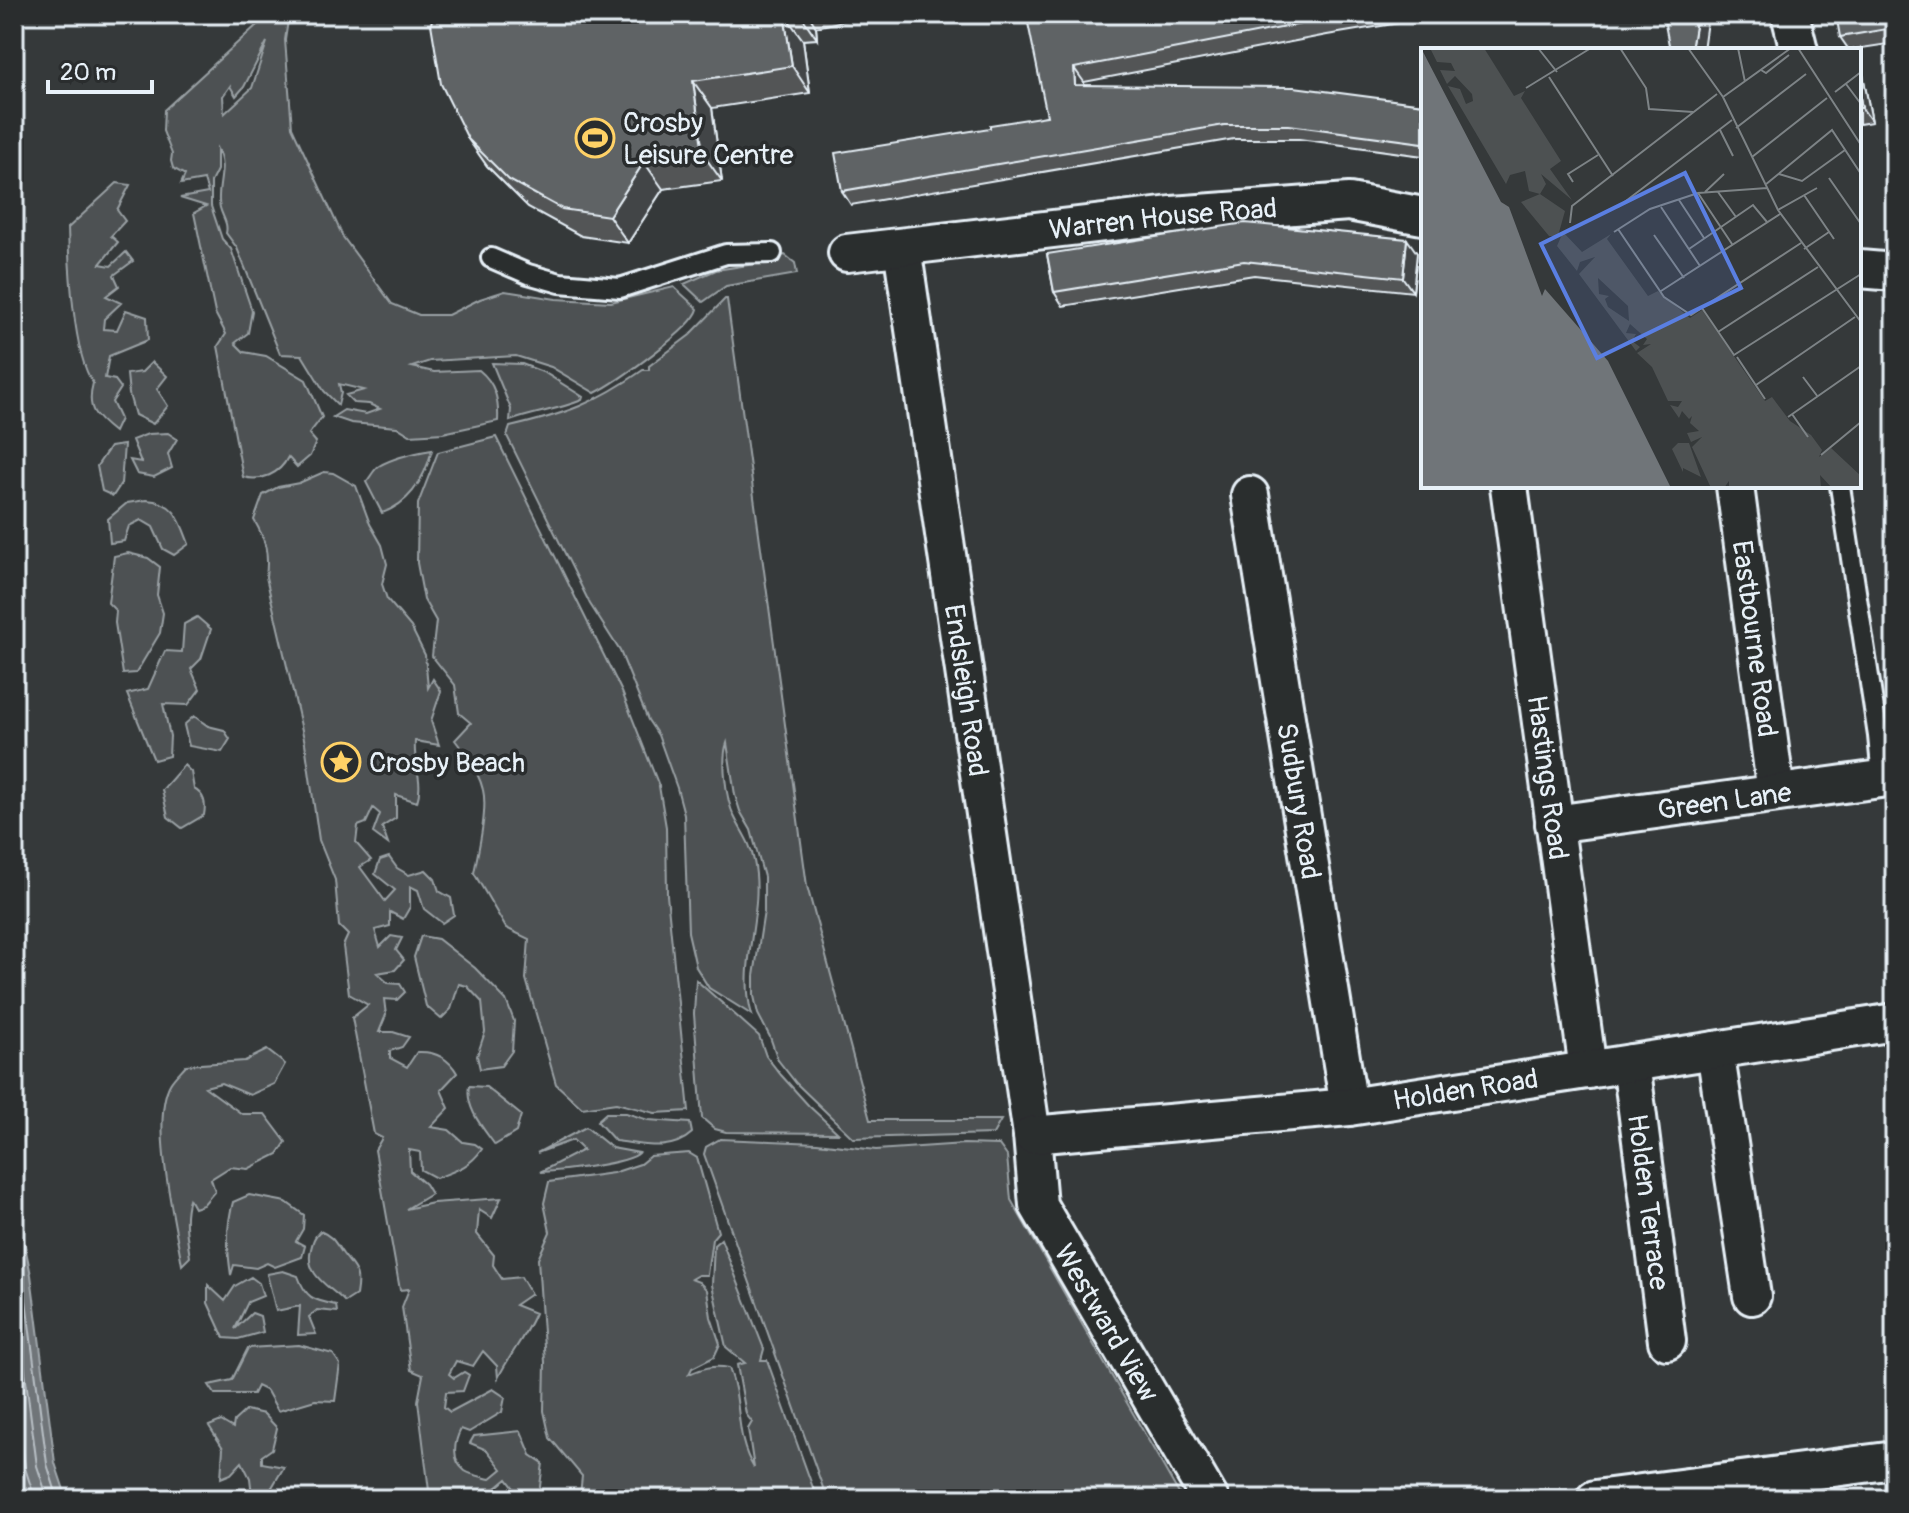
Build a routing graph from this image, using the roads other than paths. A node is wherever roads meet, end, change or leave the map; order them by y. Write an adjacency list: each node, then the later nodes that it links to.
1 (1790, 14): 2 (street)
2 (1798, 48)
3 (1421, 216): 4 (street, Warren House Road)
4 (902, 247): 6 (street, Warren House Road); 22 (street, Endsleigh Road)
5 (772, 253): 7 (lane)
6 (847, 253)
7 (491, 258)
8 (1861, 269): 9 (street)
9 (1895, 272)
10 (1509, 488): 16 (street, Hastings Road)
11 (1735, 488): 15 (street, Eastbourne Road)
12 (1840, 488): 14 (lane)
13 (1250, 495): 21 (street, Sudbury Road)
14 (1888, 778): 15 (street, Green Lane)
15 (1776, 793): 16 (street, Green Lane)
16 (1554, 824): 20 (street, Hastings Road)
17 (1895, 1022): 18 (street, Holden Road)
18 (1715, 1050): 19 (street, Holden Road); 23 (street)
19 (1631, 1063): 20 (street, Holden Road); 24 (street, Holden Terrace)
20 (1588, 1070): 21 (street, Holden Road)
21 (1349, 1107): 22 (street, Holden Road)
22 (1032, 1135): 26 (street, Westward View)
23 (1752, 1296)
24 (1667, 1341)
25 (1895, 1460): 27 (street)
26 (1210, 1499)
27 (1595, 1499)

